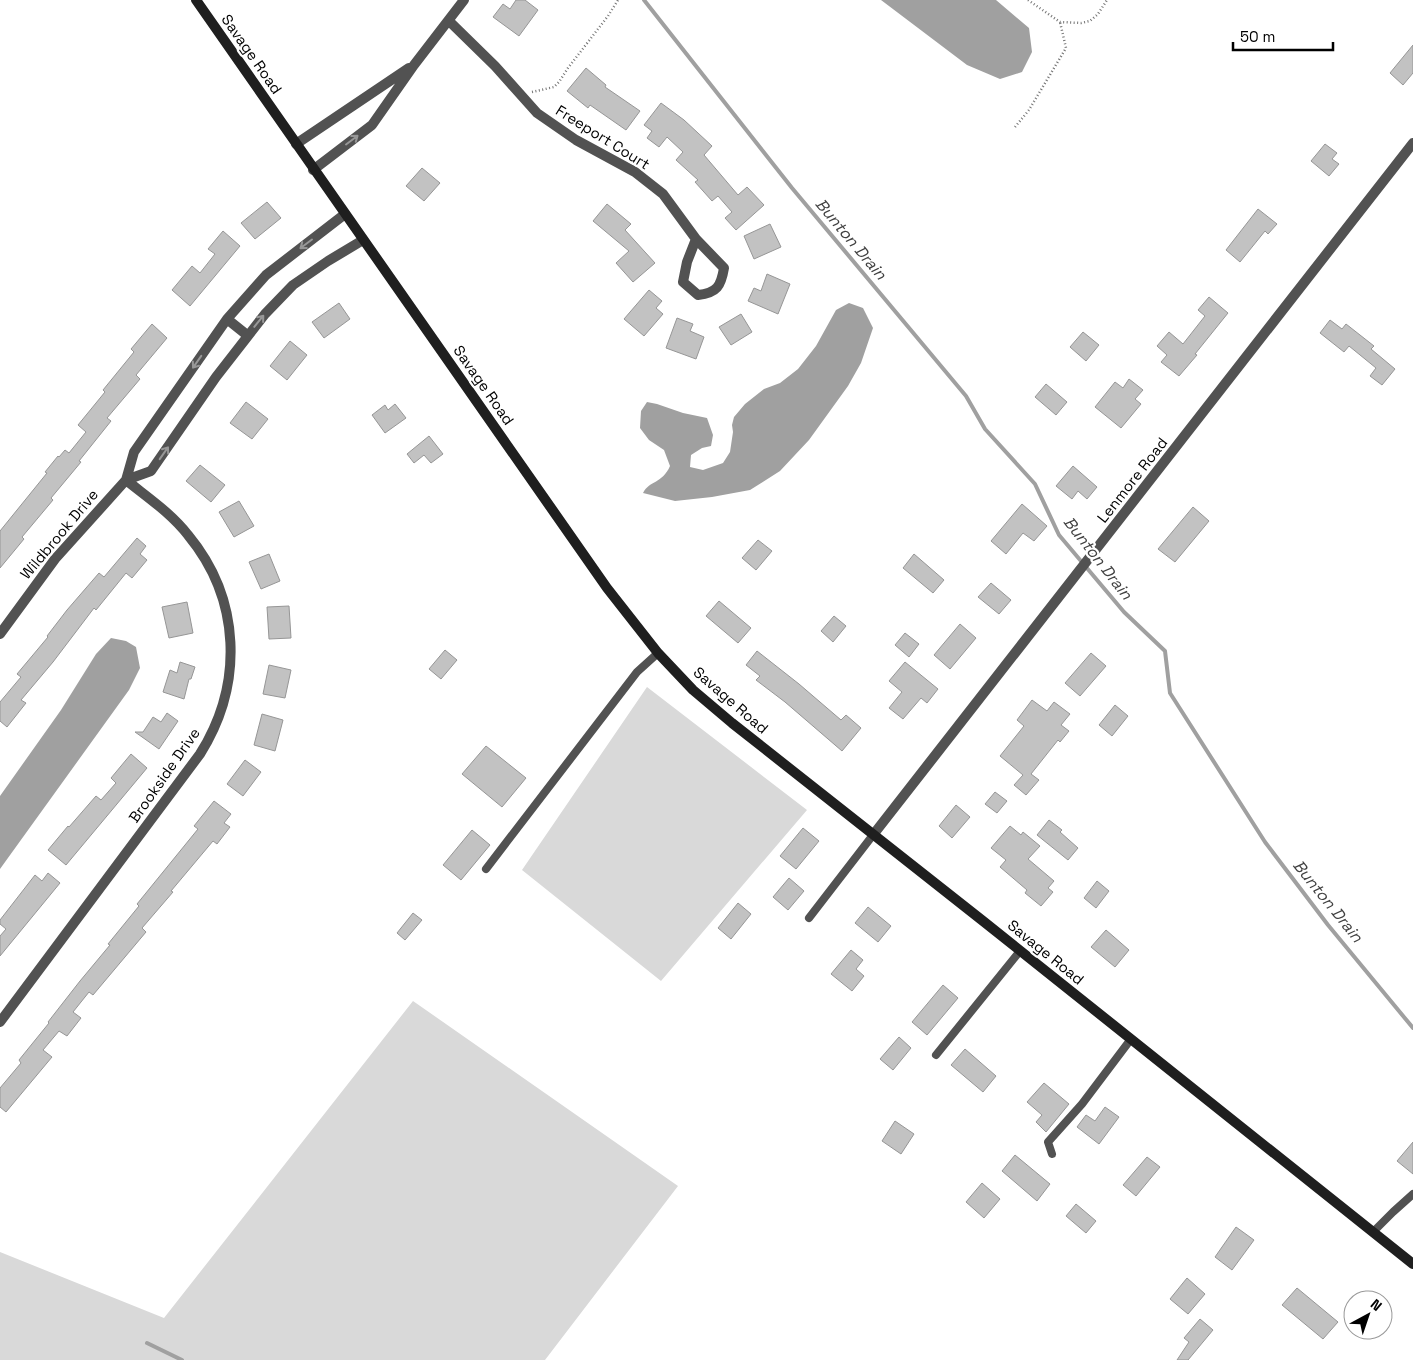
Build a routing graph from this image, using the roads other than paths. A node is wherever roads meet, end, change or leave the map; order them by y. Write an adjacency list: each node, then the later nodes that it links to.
1 (196, 0): 6 (street, Savage Road)
2 (464, 0): 3 (street)
3 (449, 21): 4 (street); 9 (street, Freeport Court)
4 (414, 65): 6 (street); 7 (street, one-way to 4)
5 (1413, 143): 16 (street, Lenmore Road)
6 (296, 144): 7 (street, Savage Road)
7 (313, 170): 8 (street, Savage Road)
8 (345, 214): 10 (street, Savage Road); 11 (street, Wildbrook Drive, one-way to 11)
9 (696, 239): 9 (street, Freeport Court)
10 (363, 240): 12 (street, Wildbrook Drive, one-way to 10); 15 (street, Savage Road)
11 (227, 319): 12 (street); 13 (street, Wildbrook Drive, one-way to 13)
12 (247, 335): 13 (street, Wildbrook Drive, one-way to 12)
13 (126, 480): 14 (street, Wildbrook Drive); 20 (street, Brookside Drive)
14 (0, 634)
15 (658, 653): 16 (street, Savage Road); 17 (lane)
16 (873, 835): 18 (lane); 19 (street, Savage Road)
17 (486, 868)
18 (809, 918)
19 (1020, 951): 21 (street, Savage Road); 22 (lane)
20 (0, 1022)
21 (1131, 1039): 23 (lane); 25 (street, Savage Road)
22 (936, 1055)
23 (1052, 1154)
24 (1413, 1194): 25 (lane)
25 (1373, 1232): 26 (street, Savage Road)
26 (1413, 1264)

